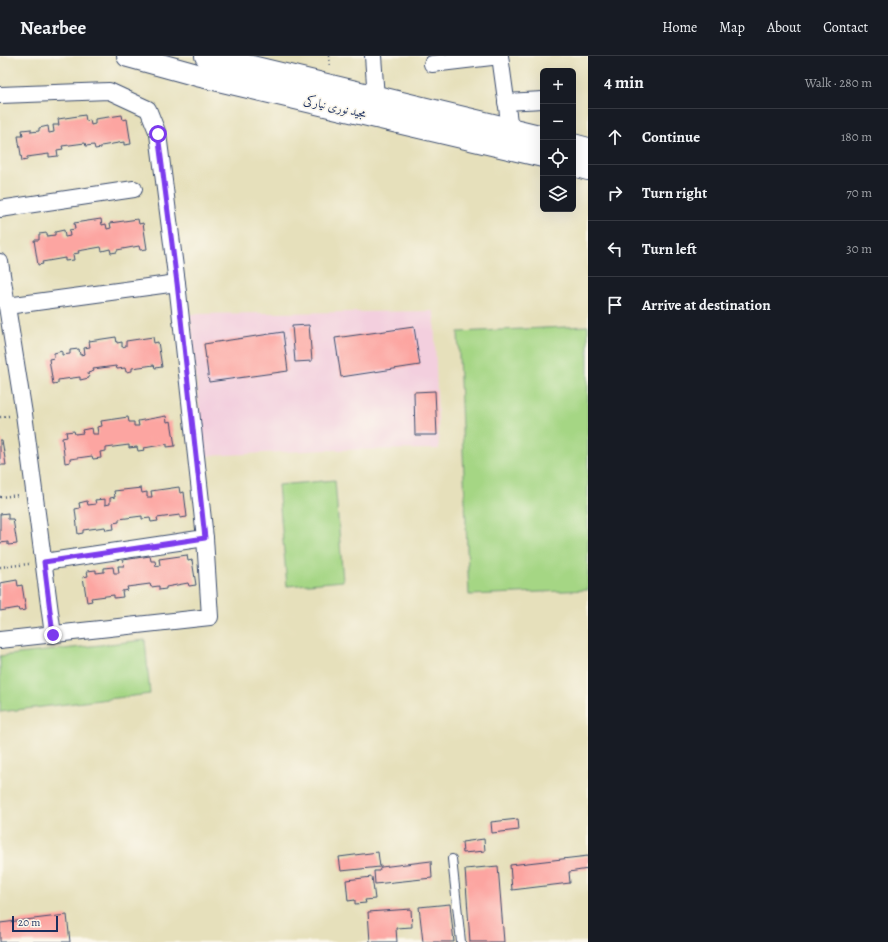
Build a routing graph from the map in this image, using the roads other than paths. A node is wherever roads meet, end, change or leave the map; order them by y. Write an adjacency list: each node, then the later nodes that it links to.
1 (128, 56): 9 (main road, مجید نوری نیارکی)
2 (206, 56): 9 (main road, مجید نوری نیارکی)
3 (372, 56): 9 (street)
4 (500, 56): 5 (street); 8 (street)
5 (432, 64)
6 (0, 95): 20 (street)
7 (540, 100): 8 (street)
8 (506, 102): 10 (street)
9 (374, 107): 10 (main road, مجید نوری نیارکی); 14 (main road, مجید نوری نیارکی)
10 (510, 129): 11 (main road, مجید نوری نیارکی)
11 (540, 136)
12 (576, 146): 13 (main road)
13 (588, 149)
14 (540, 155)
15 (576, 166): 16 (main road)
16 (588, 169)
17 (134, 189): 18 (street)
18 (0, 209)
19 (0, 262): 21 (street)
20 (177, 283): 21 (street); 22 (street)
21 (7, 306): 23 (street)
22 (205, 538): 23 (street); 24 (street)
23 (44, 562): 24 (street)
24 (53, 635): 25 (street)
25 (0, 640)
26 (452, 859): 27 (lane)
27 (461, 942)

